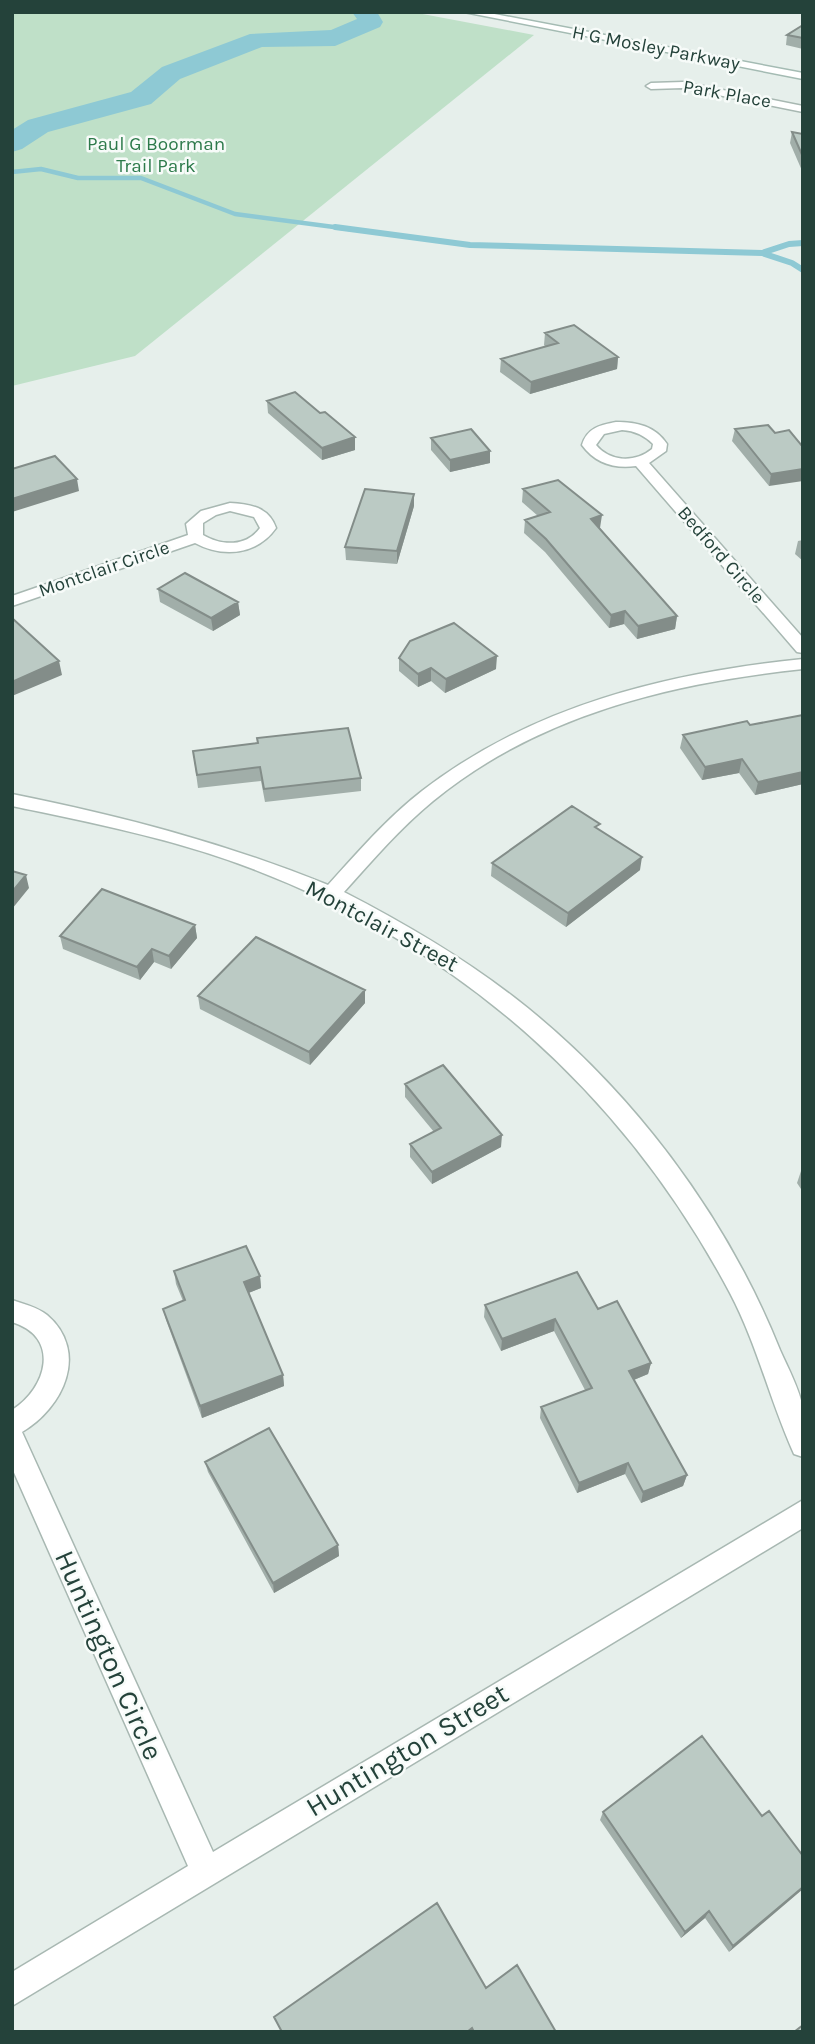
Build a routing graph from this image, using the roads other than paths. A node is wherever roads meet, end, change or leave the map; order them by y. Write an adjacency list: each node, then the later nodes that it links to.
1 (468, 12): 2 (street, H G Mosley Parkway)
2 (803, 76)
3 (651, 86): 4 (street, Park Place)
4 (803, 109)
5 (640, 462): 8 (street, Bedford Circle)
6 (196, 537): 7 (street, Montclair Circle)
7 (12, 601)
8 (803, 648)
9 (803, 664): 11 (street)
10 (12, 800): 11 (street, Montclair Street)
11 (330, 895): 15 (street, Montclair Street)
12 (12, 1311): 13 (street)
13 (12, 1424)
14 (12, 1438): 17 (street, Huntington Circle)
15 (803, 1446)
16 (803, 1513): 17 (street, Huntington Street)
17 (206, 1872): 18 (street, Huntington Street)
18 (12, 1990)

